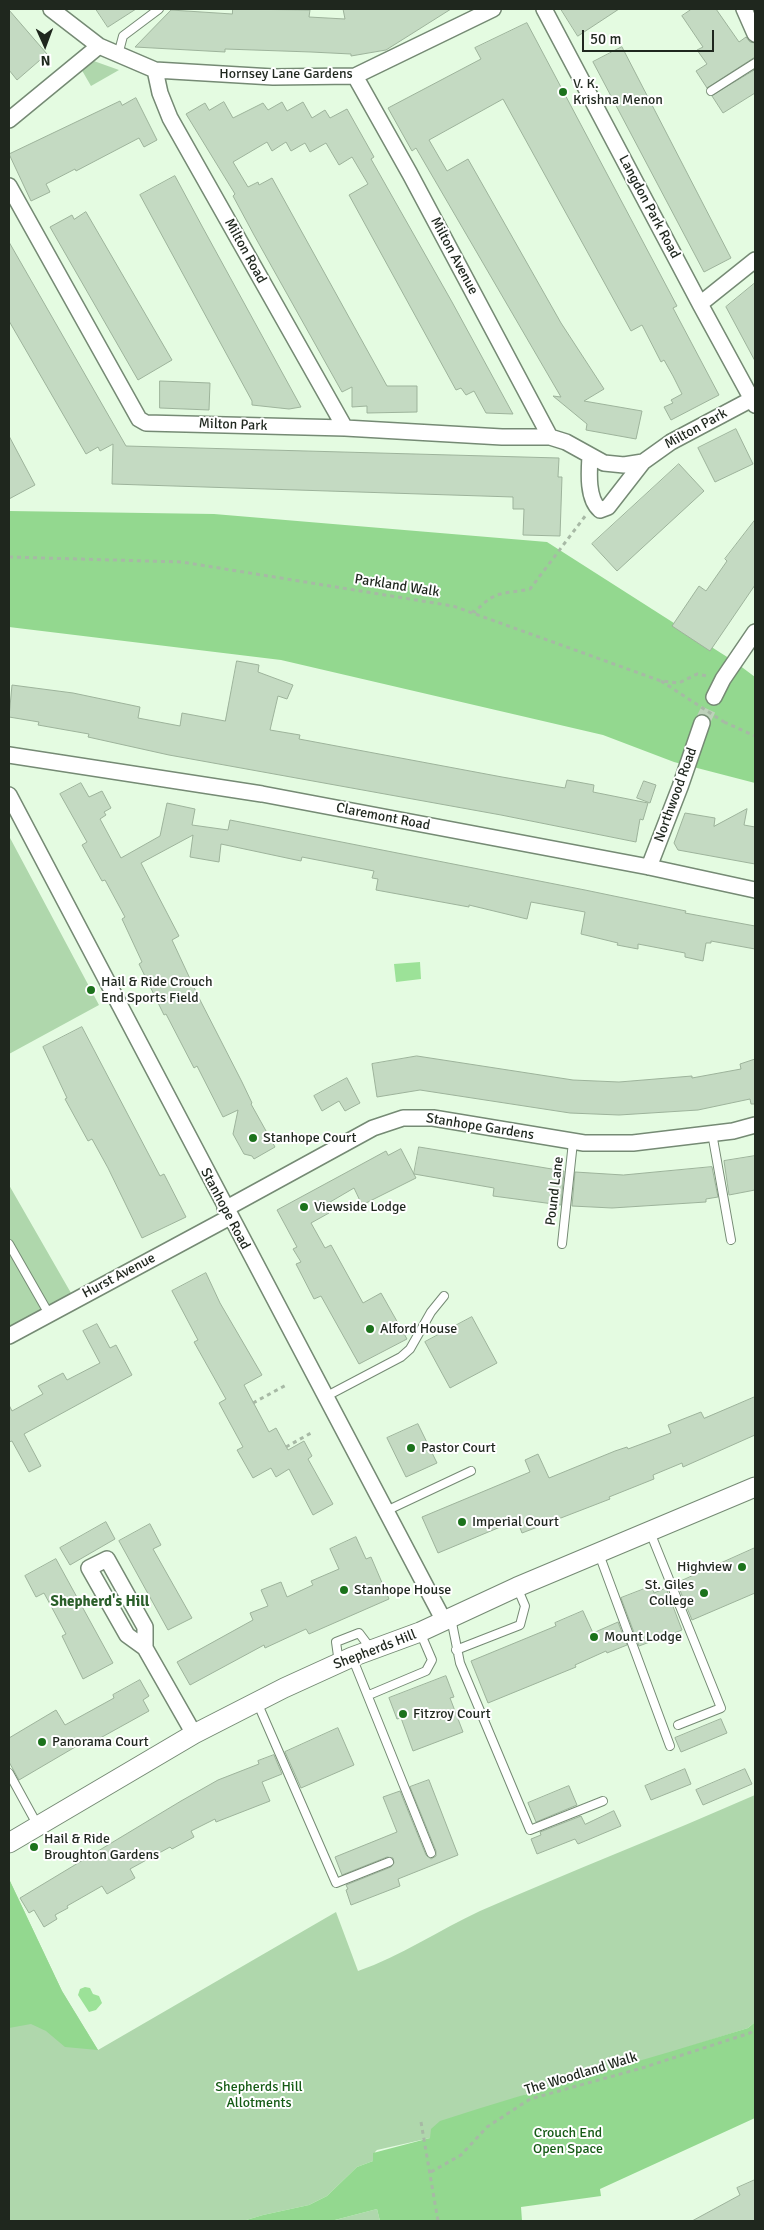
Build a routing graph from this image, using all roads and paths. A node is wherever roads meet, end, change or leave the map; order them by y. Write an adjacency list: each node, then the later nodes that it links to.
1 (51, 9): 7 (street, Hornsey Lane Gardens)
2 (159, 9): 8 (lane)
3 (493, 9): 11 (street, Hornsey Lane Gardens)
4 (544, 9): 16 (street, Langdon Park Road)
5 (744, 9): 6 (street)
6 (755, 34)
7 (99, 46): 8 (street, Hornsey Lane Gardens); 13 (street)
8 (118, 55): 10 (street, Hornsey Lane Gardens)
9 (755, 63): 12 (lane)
10 (155, 70): 11 (street, Hornsey Lane Gardens); 18 (street, Milton Road)
11 (355, 76): 19 (street, Milton Avenue)
12 (711, 91)
13 (9, 120)
14 (9, 186): 18 (street, Milton Park)
15 (755, 260): 16 (street)
16 (700, 304): 17 (street, Langdon Park Road)
17 (753, 402): 21 (street, Milton Park)
18 (345, 428): 19 (street, Milton Park)
19 (550, 437): 20 (street, Milton Park)
20 (590, 456): 21 (street, Milton Park); 22 (street)
21 (642, 462): 22 (street, Milton Park)
22 (594, 504): 24 (path)
23 (9, 557): 24 (path, Parkland Walk)
24 (453, 606): 27 (path, Parkland Walk)
25 (755, 632): 26 (street)
26 (723, 679): 27 (path); 28 (street)
27 (661, 680): 30 (path, Parkland Walk, bridge)
28 (714, 697)
29 (702, 723): 33 (street, Northwood Road)
30 (755, 736)
31 (9, 755): 33 (street, Claremont Road)
32 (9, 795): 38 (street, Stanhope Road)
33 (649, 867): 34 (street, Claremont Road)
34 (755, 890)
35 (755, 1125): 36 (street, Stanhope Gardens)
36 (712, 1133): 37 (street, Stanhope Gardens); 39 (lane)
37 (573, 1142): 38 (street, Stanhope Gardens); 41 (lane, Pound Lane)
38 (227, 1213): 43 (street, Hurst Avenue); 46 (street, Stanhope Road)
39 (732, 1240)
40 (9, 1244): 43 (lane)
41 (562, 1244)
42 (444, 1296): 46 (lane)
43 (49, 1314): 44 (street, Hurst Avenue)
44 (9, 1336)
45 (288, 1384): 47 (path)
46 (325, 1397): 52 (street, Stanhope Road)
47 (254, 1404)
48 (311, 1433): 49 (path)
49 (286, 1447)
50 (471, 1471): 52 (lane)
51 (755, 1486): 53 (street, Shepherds Hill)
52 (386, 1512): 56 (street, Stanhope Road)
53 (649, 1531): 54 (street, Shepherds Hill); 63 (lane)
54 (598, 1552): 55 (street, Shepherds Hill); 65 (lane)
55 (516, 1587): 56 (street, Shepherds Hill); 59 (lane)
56 (448, 1620): 57 (street, Shepherds Hill); 59 (lane)
57 (420, 1632): 60 (street, Shepherds Hill); 61 (lane)
58 (145, 1648): 58 (street); 64 (street)
59 (456, 1650): 67 (lane)
60 (346, 1660): 61 (lane); 62 (street, Shepherds Hill)
61 (369, 1695): 70 (lane)
62 (257, 1702): 64 (street, Shepherds Hill); 71 (lane)
63 (678, 1725)
64 (194, 1734): 68 (street, Shepherds Hill)
65 (670, 1746)
66 (9, 1773): 68 (lane)
67 (603, 1801)
68 (38, 1826): 69 (street, Shepherds Hill)
69 (9, 1843)
70 (431, 1853)
71 (389, 1862)
72 (755, 2029): 74 (path, The Woodland Walk)
73 (421, 2122): 74 (path)
74 (431, 2172): 75 (path)
75 (438, 2221)

